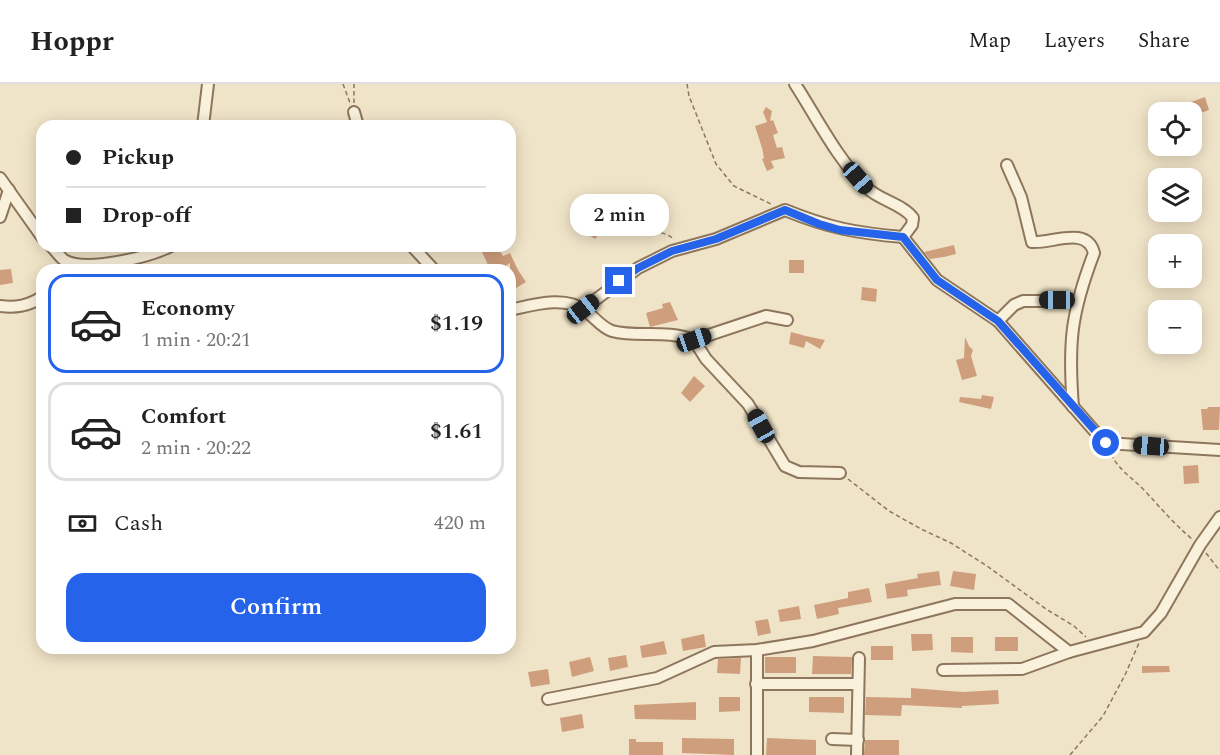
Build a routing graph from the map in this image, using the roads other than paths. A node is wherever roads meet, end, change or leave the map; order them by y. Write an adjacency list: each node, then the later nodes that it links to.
1 (208, 84): 4 (street)
2 (795, 84): 11 (street)
3 (354, 112): 5 (street)
4 (204, 120)
5 (356, 120)
6 (1007, 165): 17 (street)
7 (0, 178): 8 (street)
8 (9, 190): 9 (street); 10 (street)
9 (0, 217)
10 (36, 228)
11 (903, 237): 20 (street); 22 (street)
12 (154, 252): 14 (street)
13 (418, 252): 15 (street)
14 (103, 264)
15 (428, 264)
16 (36, 301): 18 (street)
17 (1077, 301): 22 (street); 24 (street)
18 (0, 306)
19 (516, 309): 20 (street)
20 (583, 309): 23 (street)
21 (787, 320): 23 (street)
22 (998, 321): 24 (street)
23 (694, 340): 26 (street)
24 (1073, 407): 25 (street)
25 (1220, 450)
26 (840, 473)
27 (1220, 517): 29 (street)
28 (757, 650): 29 (street); 32 (street); 34 (street)
29 (1069, 652): 31 (street)
30 (859, 658): 33 (street)
31 (943, 670)
32 (756, 684): 33 (street); 37 (street)
33 (858, 684): 36 (street)
34 (548, 699)
35 (832, 739): 36 (street)
36 (858, 740): 38 (street)
37 (757, 755)
38 (857, 755)

